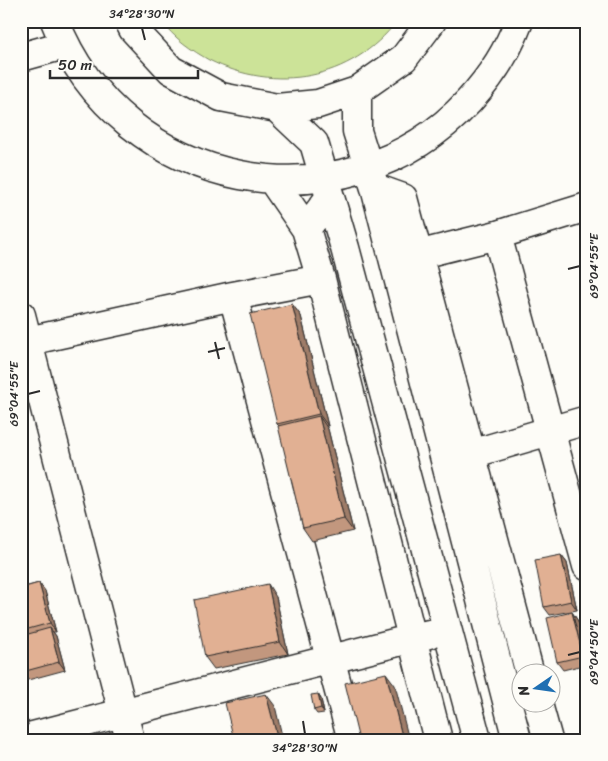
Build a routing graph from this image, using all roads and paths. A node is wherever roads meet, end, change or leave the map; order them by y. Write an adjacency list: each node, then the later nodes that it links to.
1 (129, 21): 7 (street)
2 (432, 21): 6 (street)
3 (519, 21): 8 (street)
4 (59, 33): 5 (street); 9 (street)
5 (21, 56)
6 (357, 91): 7 (street); 8 (street)
7 (277, 108): 10 (street)
8 (372, 178): 10 (street); 14 (street); 23 (street)
9 (273, 181): 10 (street); 12 (street)
10 (327, 187): 12 (street); 24 (street)
11 (587, 207): 13 (street)
12 (306, 228): 15 (street)
13 (497, 235): 14 (street); 20 (street)
14 (417, 255): 21 (street)
15 (321, 279): 16 (street); 25 (street)
16 (233, 296): 18 (street); 26 (street)
17 (21, 315): 18 (street)
18 (28, 341): 28 (street)
19 (587, 420): 20 (street)
20 (550, 430): 21 (street); 22 (street)
21 (471, 454): 27 (street)
22 (587, 566)
23 (485, 619): 24 (street); 35 (street)
24 (449, 629): 25 (street); 34 (street)
25 (411, 638): 26 (street); 33 (street)
26 (330, 659): 28 (street); 32 (street)
27 (527, 664)
28 (123, 712): 30 (street); 31 (street)
29 (541, 714): 36 (street)
30 (21, 739)
31 (130, 740)
32 (352, 740)
33 (438, 740)
34 (477, 740)
35 (517, 740)
36 (548, 740)

